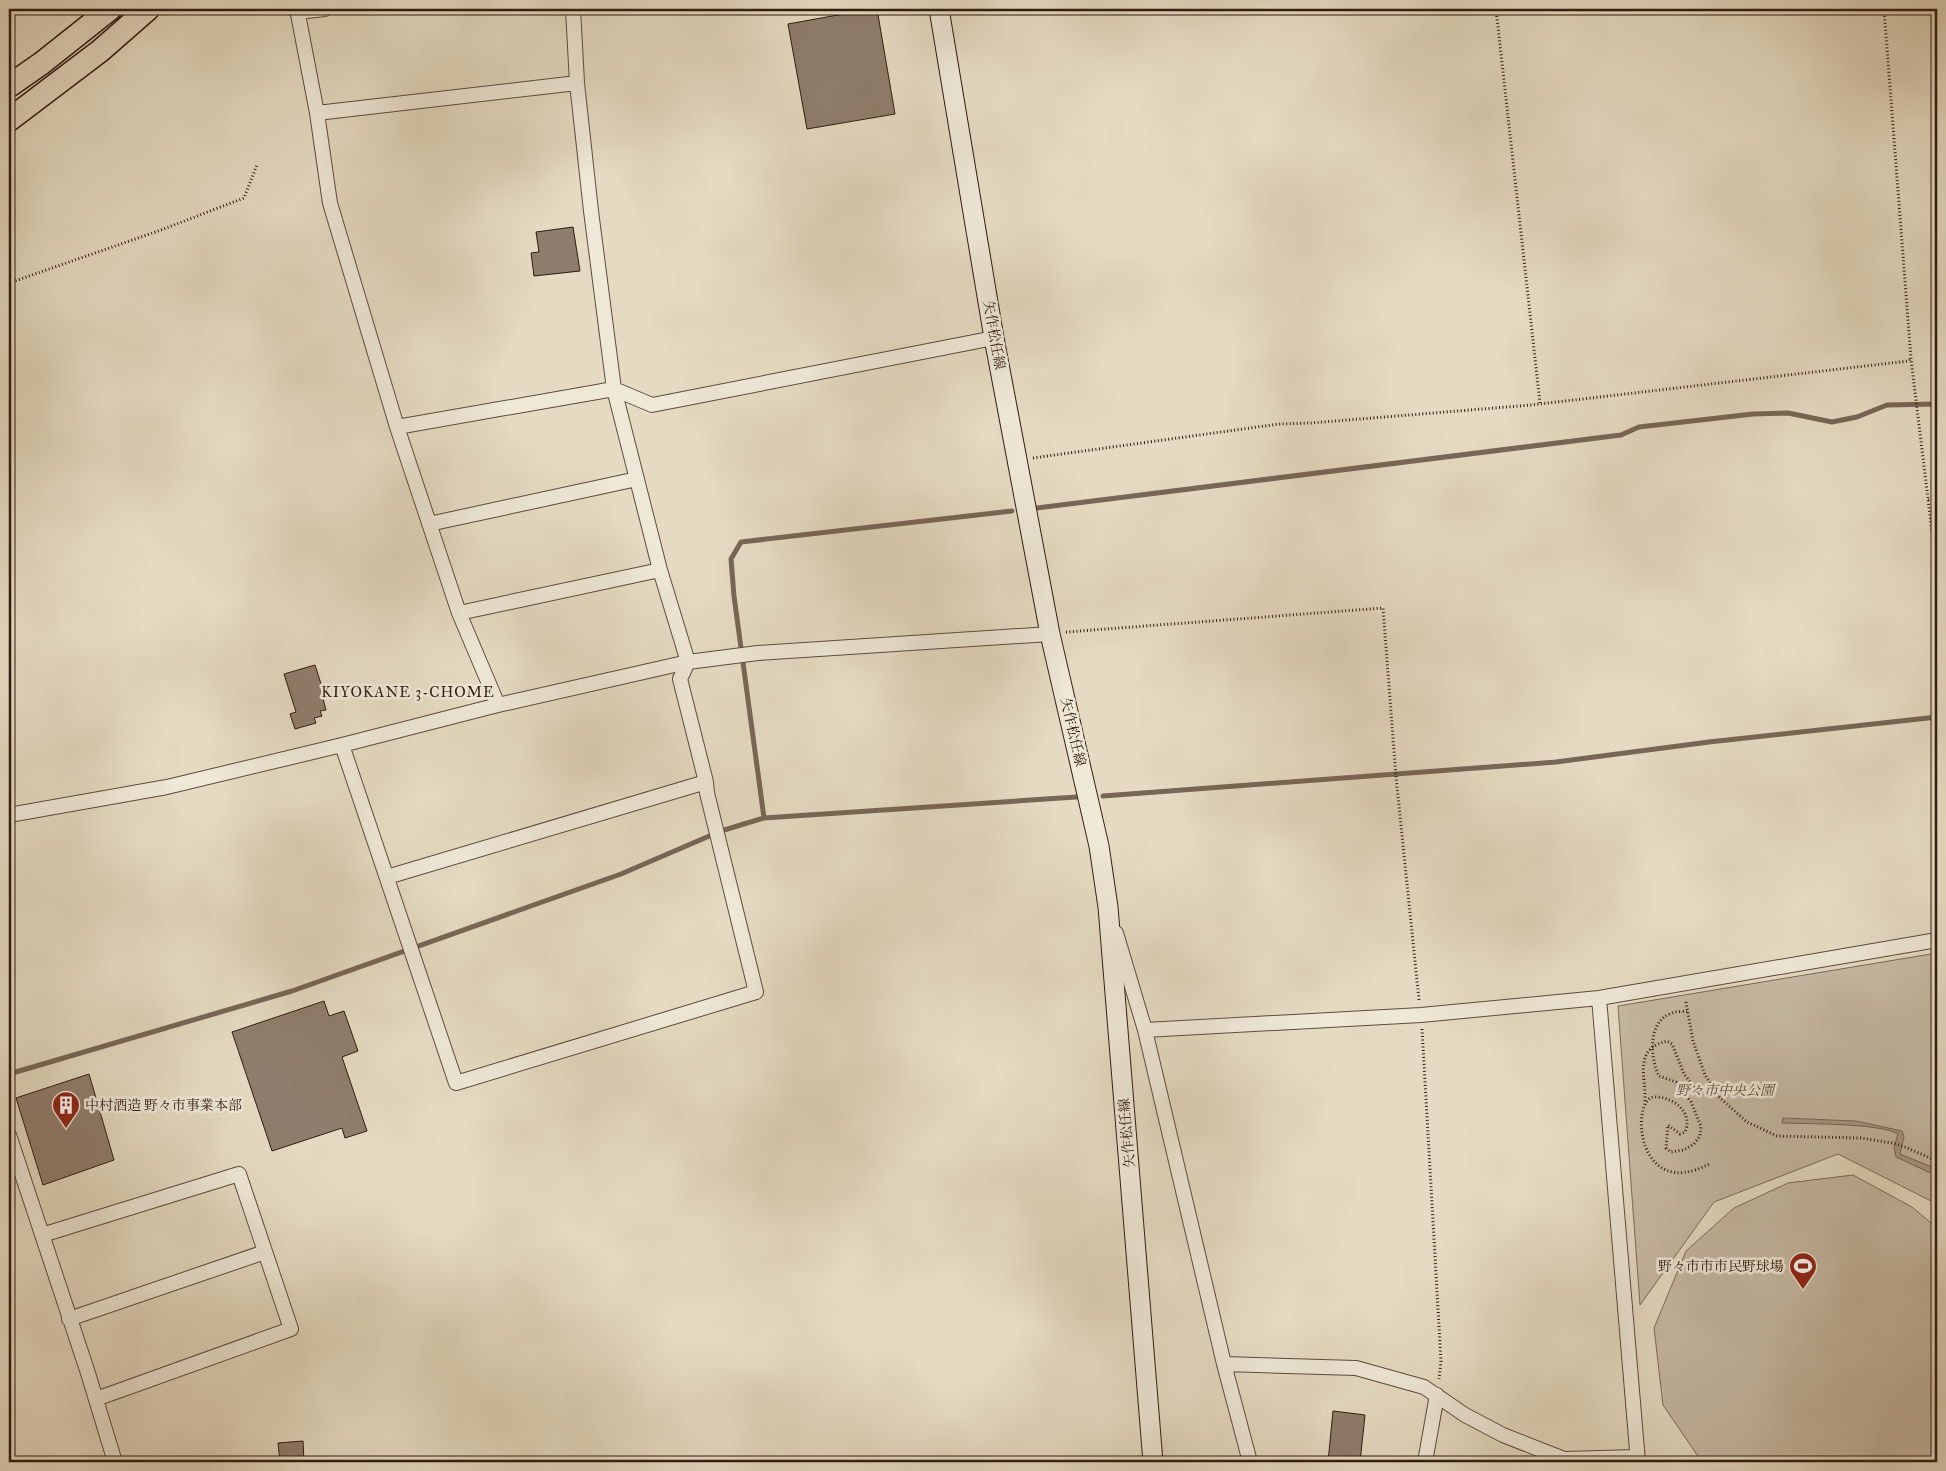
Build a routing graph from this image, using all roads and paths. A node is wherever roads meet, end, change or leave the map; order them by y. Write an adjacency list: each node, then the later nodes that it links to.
1 (110, 9): 10 (highway)
2 (148, 9): 12 (highway)
3 (326, 9): 8 (street)
4 (573, 9): 9 (street)
5 (939, 9): 15 (main road, 矢作松任線)
6 (1496, 9): 18 (path)
7 (1884, 9): 16 (path)
8 (297, 11): 11 (street)
9 (577, 83): 11 (street); 17 (street)
10 (9, 86)
11 (317, 113): 19 (street)
12 (9, 120)
13 (257, 166): 14 (path)
14 (9, 283)
15 (994, 338): 17 (street); 20 (main road, 矢作松任線)
16 (1911, 359): 18 (path); 23 (path)
17 (614, 389): 19 (street); 21 (street)
18 (1540, 404): 20 (path)
19 (396, 427): 24 (street)
20 (1017, 460): 28 (main road, 矢作松任線)
21 (637, 479): 24 (street); 25 (street)
22 (1937, 499): 23 (path)
23 (1928, 500): 26 (path)
24 (429, 524): 27 (street)
25 (660, 570): 27 (street); 29 (street)
26 (1937, 573)
27 (459, 613): 30 (street)
28 (1050, 634): 29 (street); 35 (main road, 矢作松任線); 40 (path)
29 (688, 662): 30 (street); 32 (street)
30 (498, 705): 31 (street)
31 (342, 745): 33 (street); 34 (street)
32 (706, 782): 34 (street); 34 (street)
33 (9, 815)
34 (387, 877)
35 (1108, 907): 41 (street); 56 (main road, 矢作松任線)
36 (1937, 940): 37 (street)
37 (1599, 998): 40 (street); 54 (street)
38 (1686, 1002): 39 (path)
39 (1688, 1011): 42 (path); 46 (path)
40 (1421, 1015): 41 (street); 52 (path)
41 (1145, 1030): 51 (street)
42 (1653, 1047): 43 (path); 44 (path); 44 (path)
43 (1700, 1095)
44 (1645, 1104): 47 (path)
45 (9, 1135): 48 (street)
46 (1937, 1161)
47 (1709, 1164)
48 (42, 1235): 49 (street); 50 (street)
49 (265, 1252): 50 (street); 53 (street)
50 (70, 1318): 53 (street)
51 (1224, 1364): 52 (street); 57 (street)
52 (1437, 1395): 54 (street); 58 (street)
53 (96, 1399): 55 (street)
54 (1638, 1459)
55 (115, 1462)
56 (1153, 1462)
57 (1250, 1462)
58 (1425, 1462)

